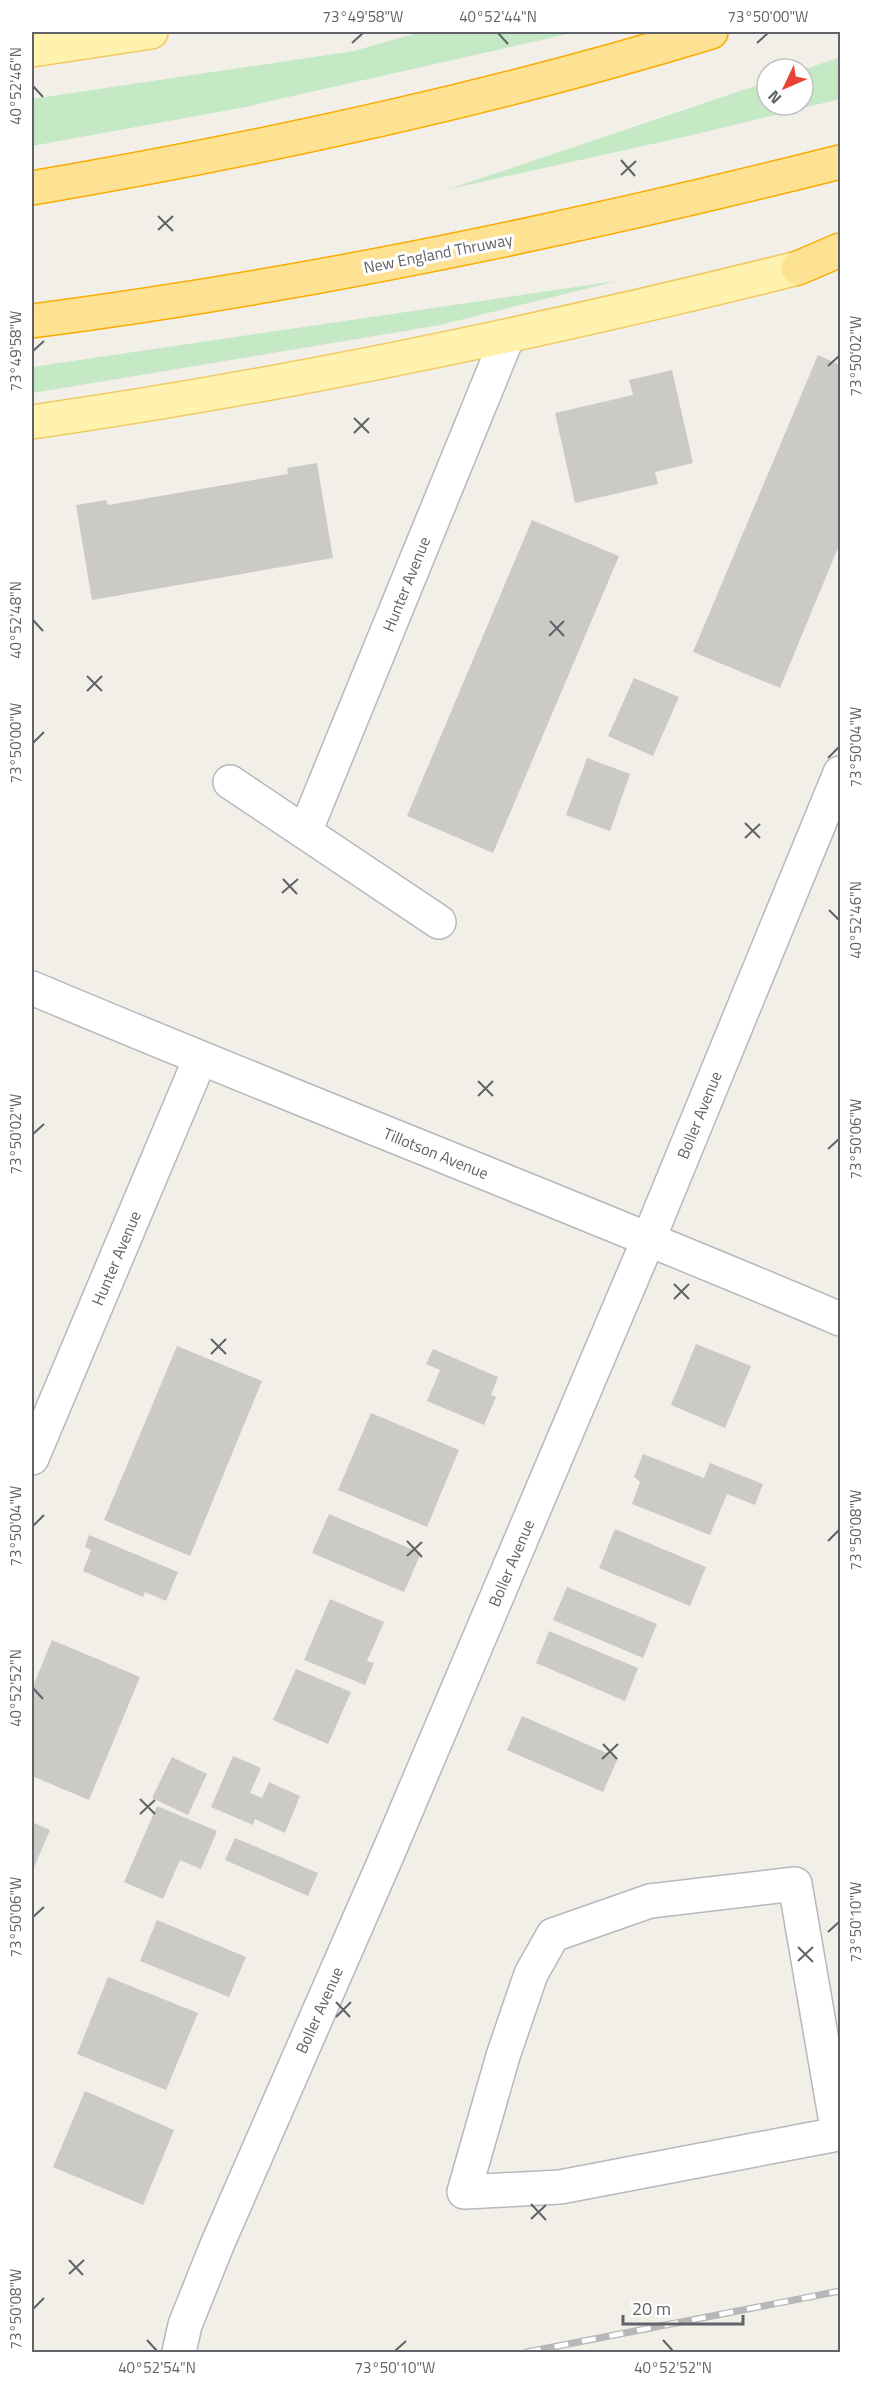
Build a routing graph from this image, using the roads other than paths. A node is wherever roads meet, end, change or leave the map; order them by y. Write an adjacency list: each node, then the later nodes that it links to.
1 (152, 32): 3 (main road)
2 (711, 32): 5 (highway)
3 (32, 50)
4 (840, 162): 9 (highway, New England Thruway)
5 (32, 188)
6 (840, 250): 8 (highway)
7 (840, 259): 8 (street)
8 (798, 268): 10 (main road)
9 (32, 321)
10 (508, 336): 11 (main road); 15 (street, Hunter Avenue)
11 (32, 422)
12 (840, 772): 14 (street, Boller Avenue)
13 (230, 782): 15 (street)
14 (829, 830): 19 (street, Boller Avenue)
15 (304, 832): 16 (street)
16 (439, 922)
17 (32, 988): 18 (street, Tillotson Avenue)
18 (200, 1059): 19 (street, Tillotson Avenue); 21 (street, Hunter Avenue)
19 (650, 1238): 20 (street, Tillotson Avenue); 23 (street, Boller Avenue)
20 (840, 1319)
21 (32, 1458)
22 (839, 2134): 22 (street)
23 (179, 2352)

